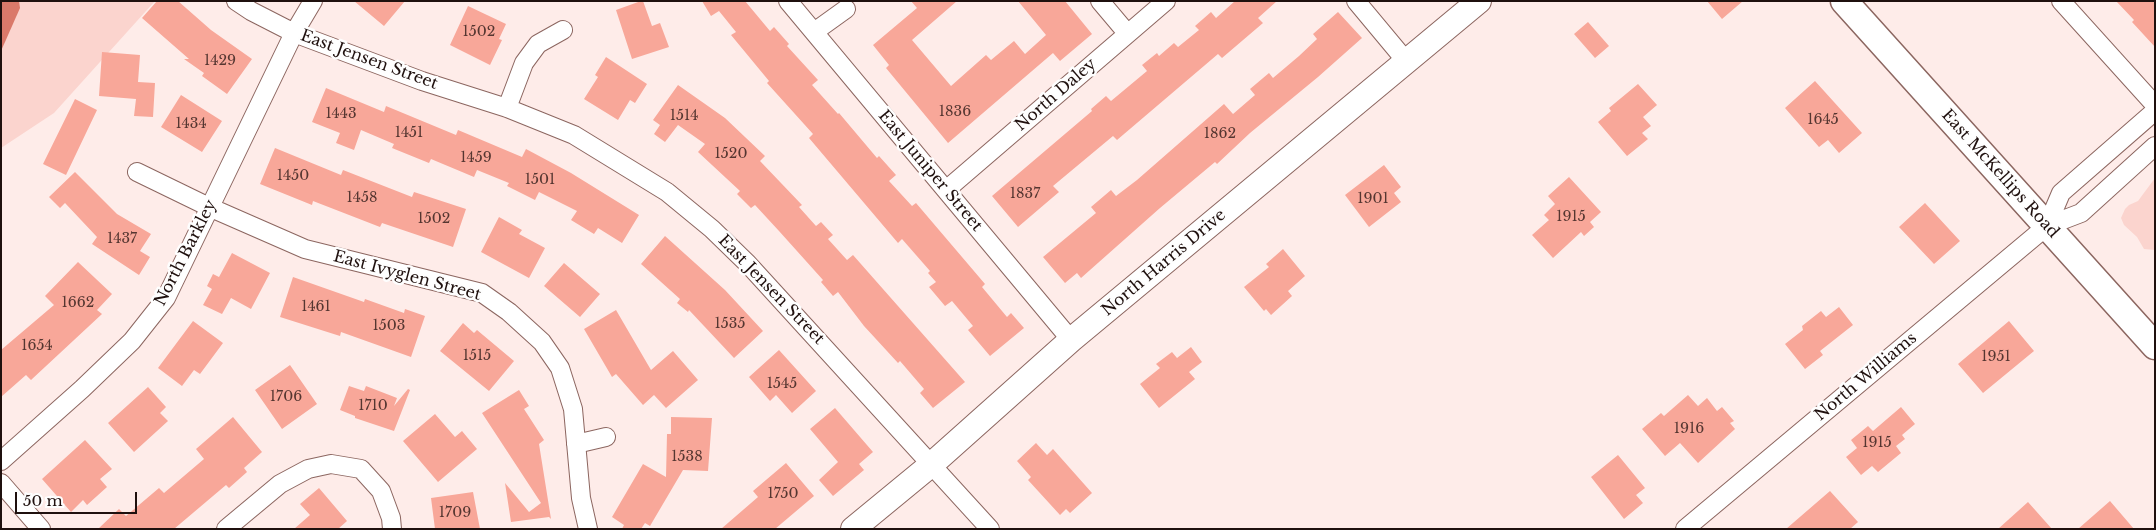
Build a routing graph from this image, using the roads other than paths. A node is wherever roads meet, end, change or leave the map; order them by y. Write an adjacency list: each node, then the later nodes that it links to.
1 (236, 1): 13 (street, East Jensen Street)
2 (313, 1): 13 (street, North Barkley)
3 (788, 1): 12 (street, East Juniper Street)
4 (1100, 1): 14 (street)
5 (1166, 1): 14 (street, North Daley)
6 (1356, 1): 15 (street)
7 (1479, 1): 15 (street, North Harris Drive)
8 (1844, 1): 25 (main road, East McKellips Road)
9 (2061, 1): 16 (street)
10 (846, 9): 12 (street)
11 (563, 30): 17 (street)
12 (814, 32): 23 (street, East Juniper Street)
13 (294, 33): 17 (street, East Jensen Street); 24 (street, North Barkley)
14 (1127, 33): 23 (street, North Daley)
15 (1406, 61): 26 (street, North Harris Drive)
16 (2155, 105)
17 (507, 108): 31 (street, East Jensen Street)
18 (2155, 110): 20 (street, North Williams)
19 (2155, 146): 22 (street, North Williams)
20 (2105, 154): 22 (street); 25 (street, North Williams)
21 (137, 172): 24 (street, East Ivyglen Street)
22 (2124, 174): 25 (street, North Williams)
23 (946, 190): 26 (street, East Juniper Street)
24 (209, 208): 29 (street, East Ivyglen Street); 30 (street, North Barkley)
25 (2047, 226): 27 (main road, East McKellips Road); 39 (street, North Williams)
26 (1070, 340): 31 (street, North Harris Drive)
27 (2155, 346)
28 (606, 437): 29 (street)
29 (576, 444): 36 (street, East Ivyglen Street)
30 (1, 461)
31 (932, 464): 37 (street, North Harris Drive); 38 (street, East Jensen Street)
32 (1, 483): 33 (street)
33 (41, 529)
34 (226, 529): 35 (street)
35 (392, 529)
36 (588, 529)
37 (853, 529)
38 (990, 529)
39 (1685, 529)

